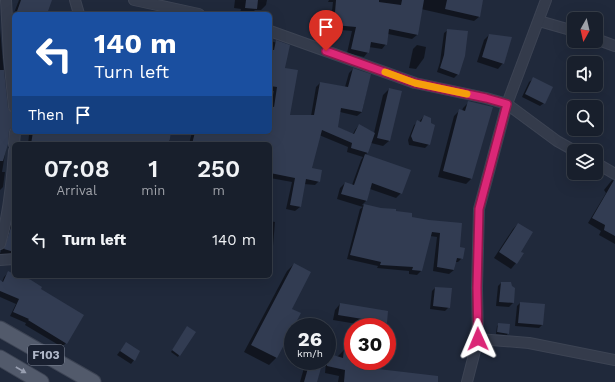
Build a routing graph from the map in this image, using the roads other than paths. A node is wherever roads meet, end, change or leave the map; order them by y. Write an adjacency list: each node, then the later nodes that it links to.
1 (6, 0): 12 (street)
2 (75, 0): 5 (street)
3 (134, 0): 6 (street)
4 (546, 0): 7 (street)
5 (78, 12)
6 (189, 12)
7 (539, 21): 8 (street); 13 (street)
8 (567, 29)
9 (272, 32): 13 (street)
10 (603, 42): 11 (street)
11 (615, 46)
12 (12, 87)
13 (507, 104): 14 (street); 22 (street)
14 (567, 147)
15 (603, 167): 16 (street)
16 (615, 174)
17 (12, 181): 18 (street)
18 (0, 244)
19 (12, 259): 20 (street)
20 (0, 260)
21 (0, 329): 26 (main road, F103)
22 (478, 339): 24 (street); 27 (street)
23 (0, 358): 25 (main road, F103, one-way to 25)
24 (615, 360)
25 (41, 382)
26 (92, 382)
27 (467, 382)

